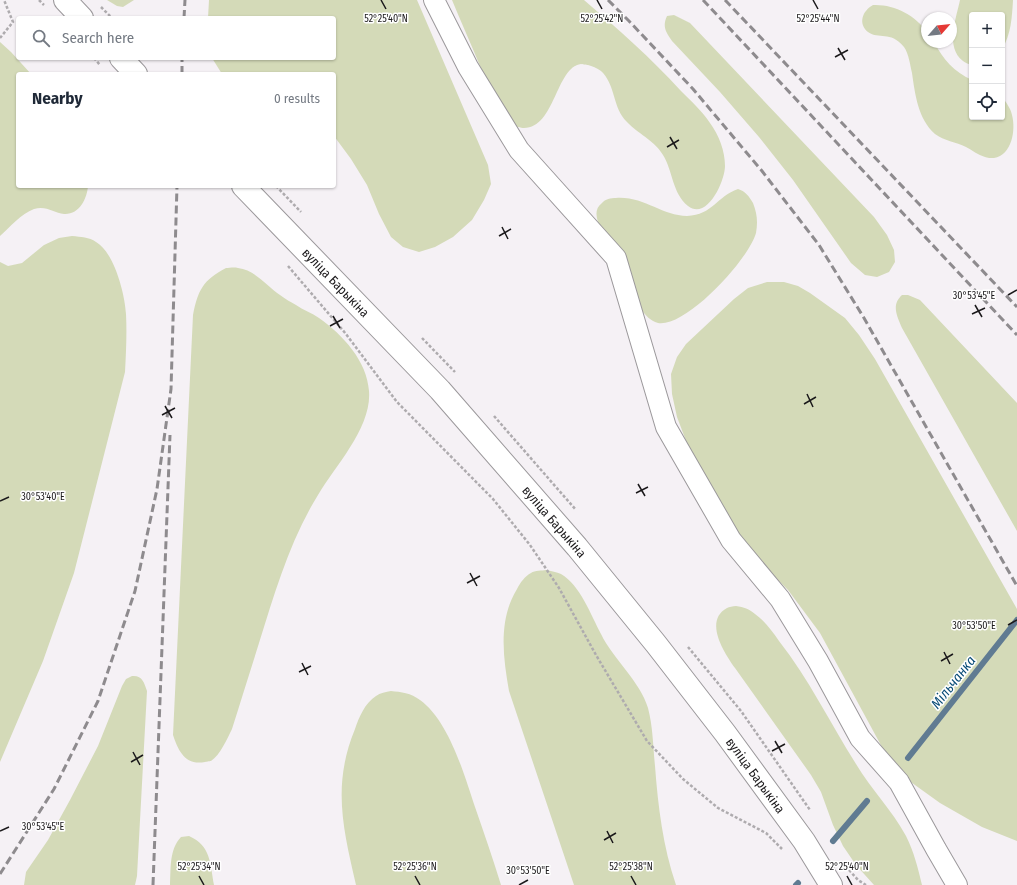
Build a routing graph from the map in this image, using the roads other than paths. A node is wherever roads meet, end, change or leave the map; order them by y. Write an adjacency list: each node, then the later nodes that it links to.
1 (65, 0): 3 (main road)
2 (434, 0): 8 (lane)
3 (80, 16)
4 (123, 60): 5 (main road)
5 (134, 72)
6 (245, 188): 7 (main road, вуліца Барыкіна)
7 (832, 885)
8 (957, 885)

